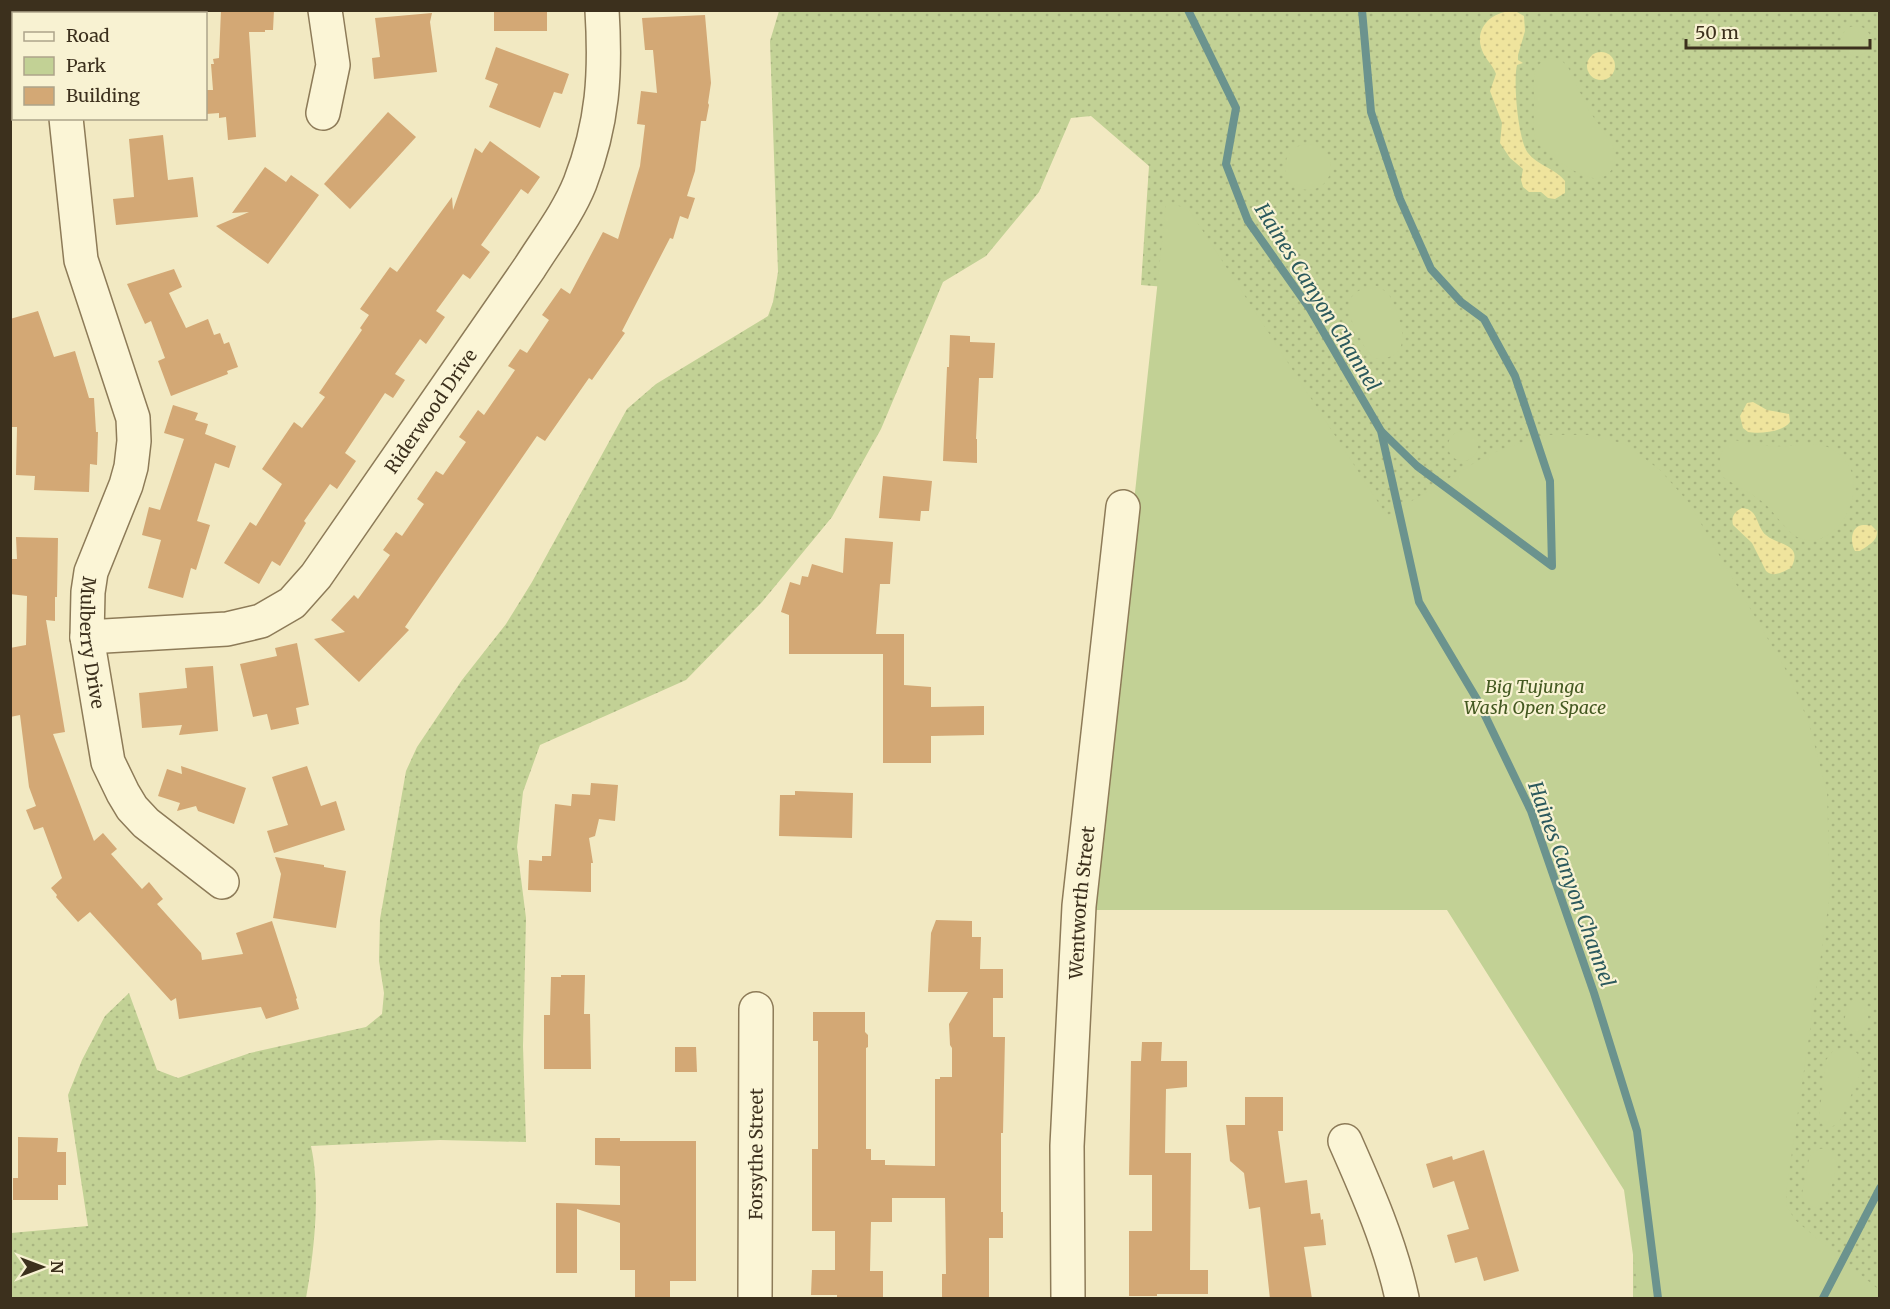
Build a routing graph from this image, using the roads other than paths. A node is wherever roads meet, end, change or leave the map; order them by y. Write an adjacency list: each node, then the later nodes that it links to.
1 (325, 10): 3 (street)
2 (602, 10): 6 (street, Riderwood Drive)
3 (323, 112)
4 (66, 120): 6 (street, Mulberry Drive)
5 (1123, 507): 11 (street, Wentworth Street)
6 (87, 637): 7 (street, Mulberry Drive)
7 (222, 882)
8 (756, 1009): 10 (street, Forsythe Street)
9 (1345, 1141): 12 (street)
10 (755, 1299)
11 (1068, 1299)
12 (1402, 1299)

